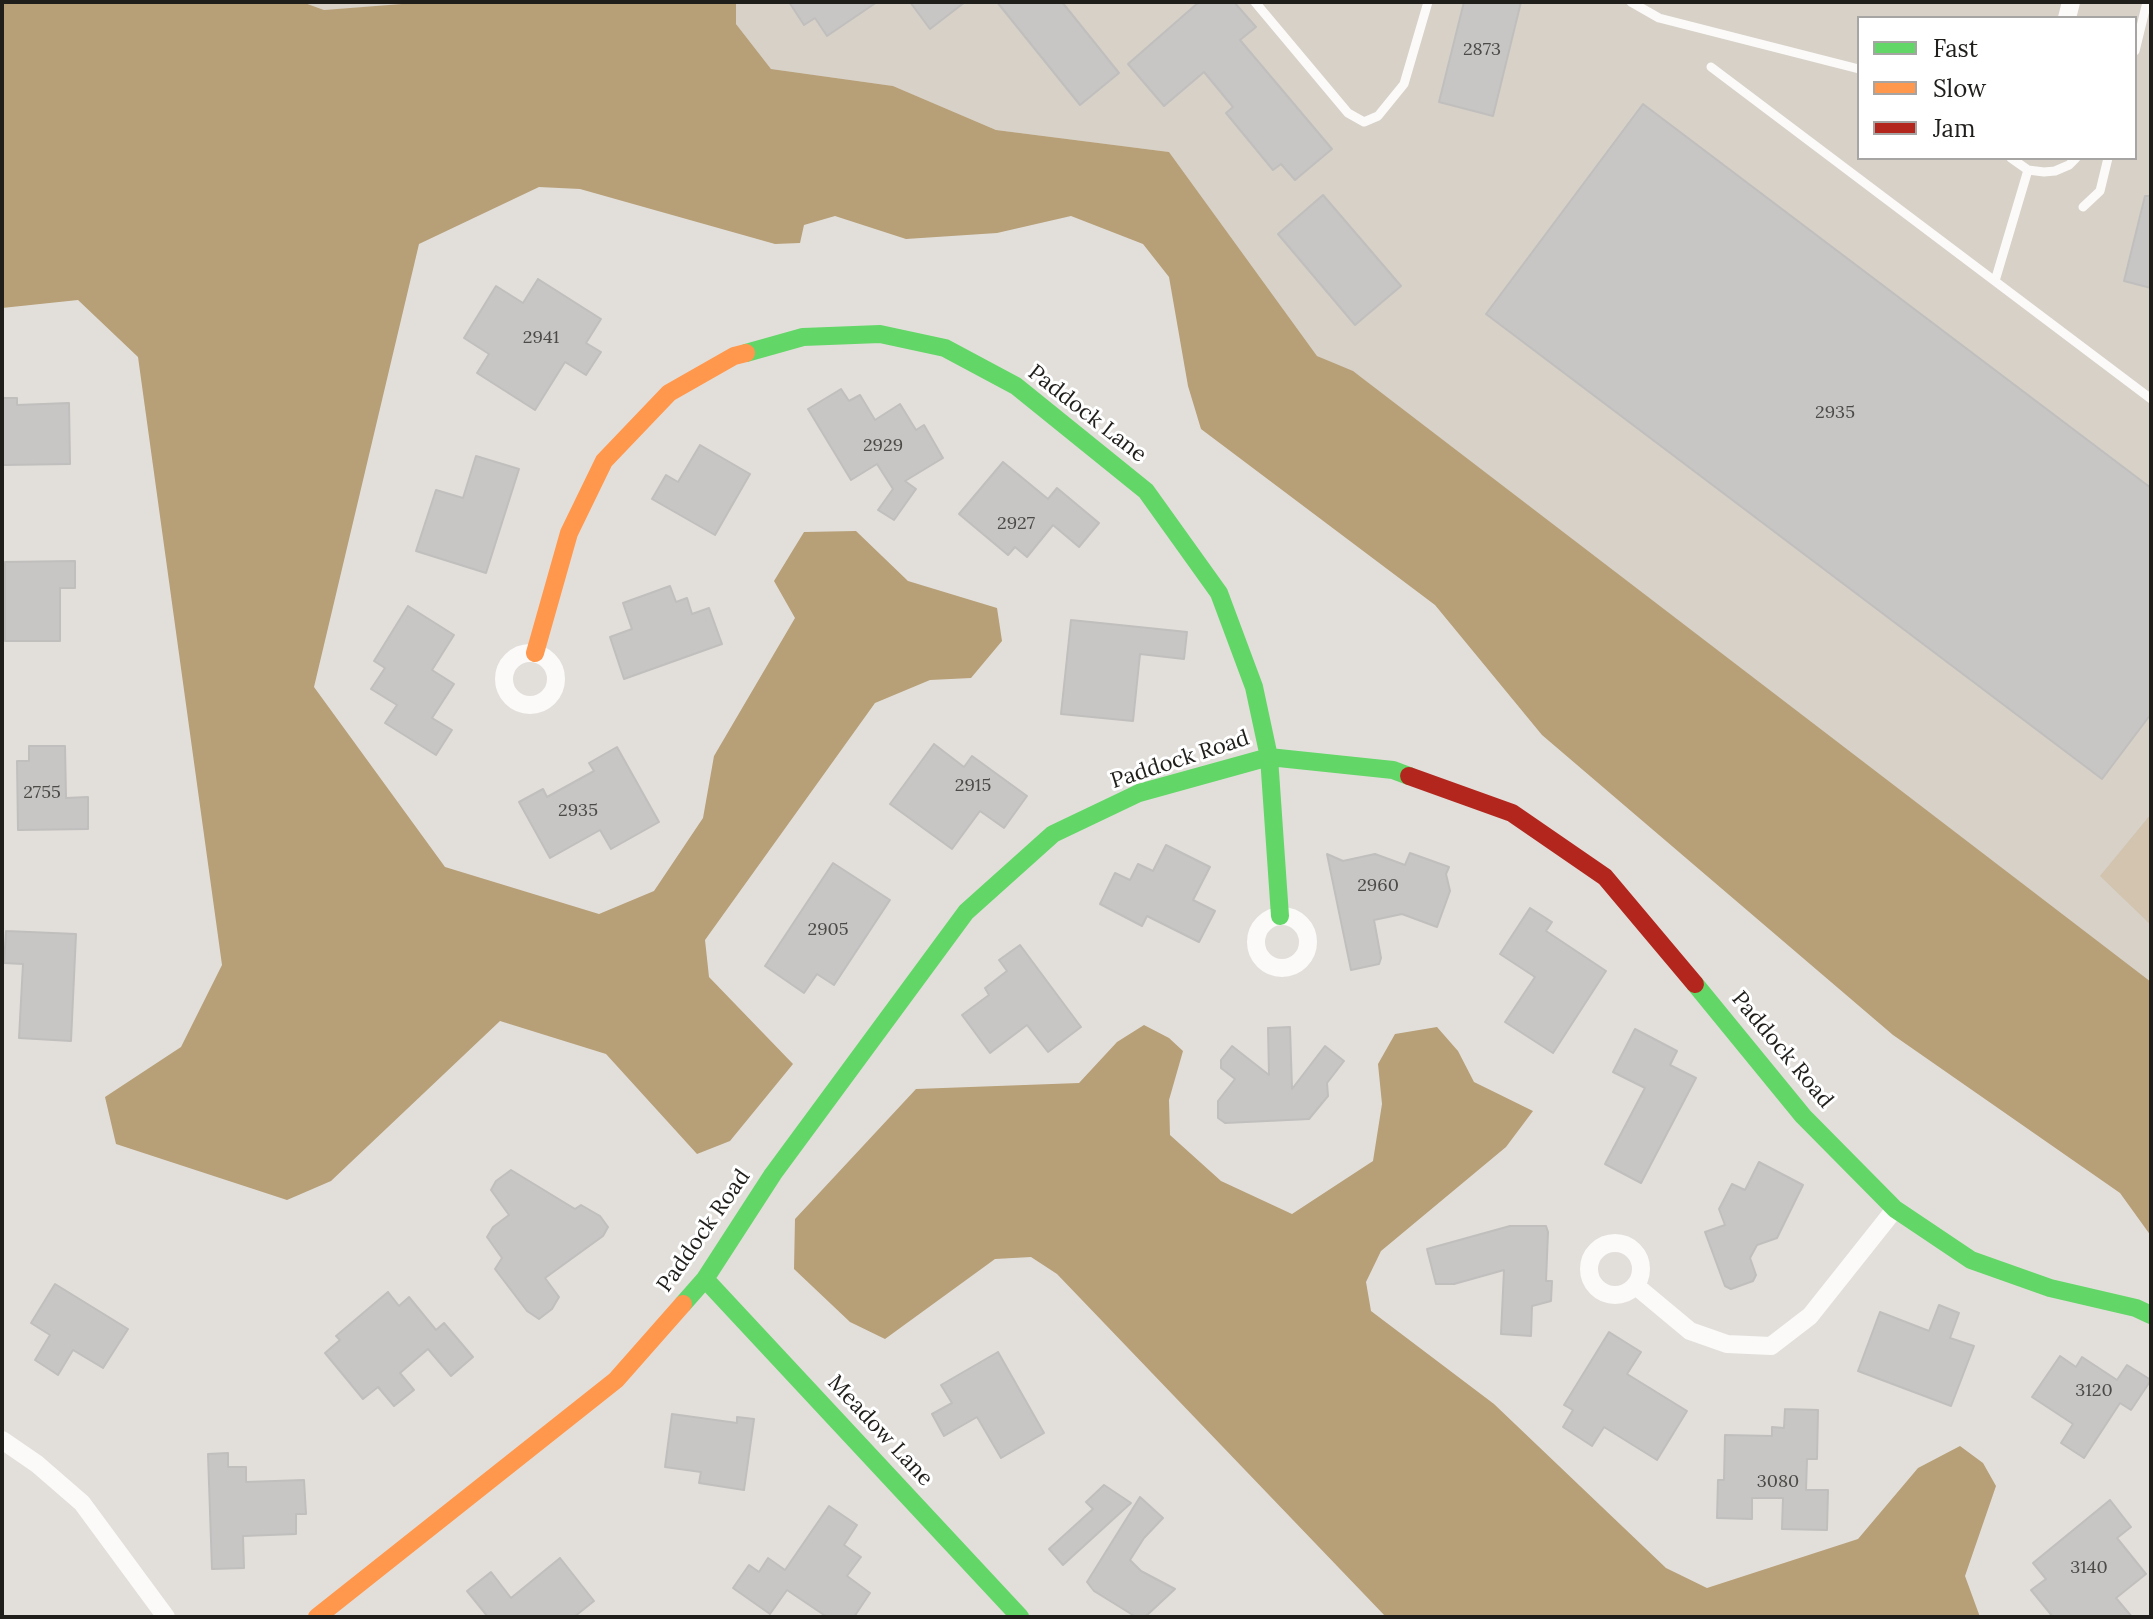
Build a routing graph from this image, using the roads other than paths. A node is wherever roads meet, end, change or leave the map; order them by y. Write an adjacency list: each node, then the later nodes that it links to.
1 (1255, 2): 2 (lane)
2 (1428, 2)
3 (1631, 2): 7 (lane)
4 (2147, 2): 5 (lane)
5 (2137, 43)
6 (1711, 67): 13 (lane)
7 (1857, 68)
8 (2014, 160): 11 (lane)
9 (2074, 160): 11 (lane)
10 (2108, 160): 12 (lane)
11 (2028, 170): 13 (lane)
12 (2083, 207)
13 (1995, 281): 14 (lane)
14 (2151, 399)
15 (535, 653): 16 (street, Paddock Lane)
16 (1269, 757): 17 (street, Paddock Lane); 18 (street, Paddock Road); 19 (street, Paddock Road)
17 (1280, 916)
18 (1895, 1209): 20 (street); 21 (street, Paddock Road)
19 (705, 1279): 24 (street, Paddock Road); 25 (street, Meadow Lane)
20 (1636, 1286)
21 (2151, 1315)
22 (2, 1440): 23 (street)
23 (166, 1617)
24 (317, 1617)
25 (1020, 1617)

